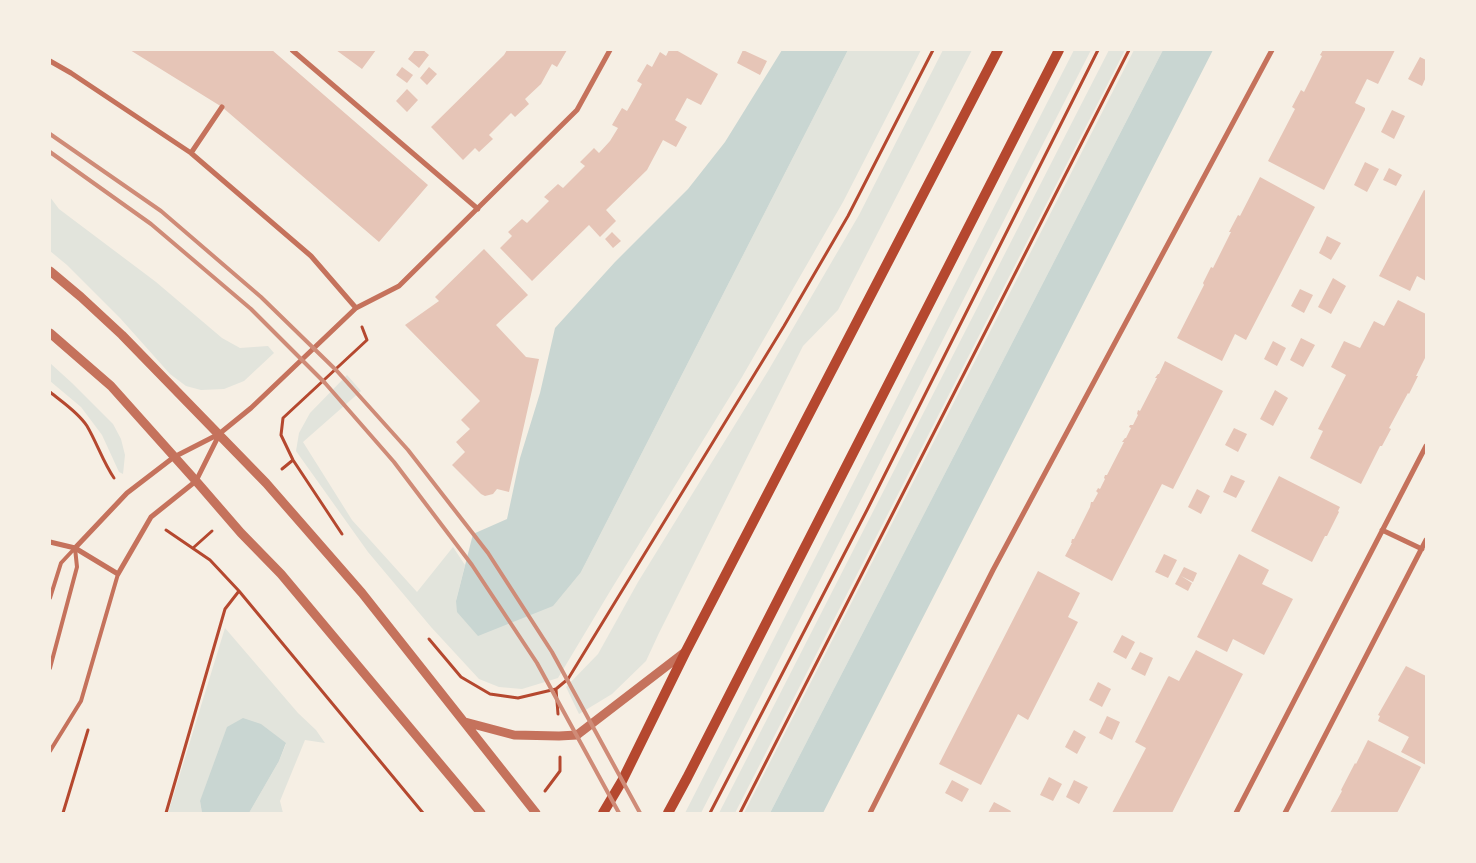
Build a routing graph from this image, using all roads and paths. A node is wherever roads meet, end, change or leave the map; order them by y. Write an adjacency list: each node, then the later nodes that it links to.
1 (292, 50): 12 (street)
2 (610, 50): 12 (street)
3 (933, 50): 32 (path)
4 (998, 50): 33 (main road)
5 (1059, 50): 42 (main road)
6 (1098, 50): 43 (path)
7 (1129, 50): 44 (path)
8 (1272, 50): 45 (street)
9 (50, 60): 11 (street)
10 (222, 107): 11 (street)
11 (191, 153): 14 (street)
12 (478, 209): 14 (street)
13 (50, 271): 17 (street)
14 (356, 308): 17 (street); 26 (path)
15 (50, 332): 19 (street)
16 (50, 392): 21 (path)
17 (219, 434): 19 (street); 20 (street); 35 (street)
18 (1426, 446): 23 (street)
19 (174, 457): 20 (street); 21 (street)
20 (196, 481): 22 (street); 39 (street)
21 (127, 493): 27 (street)
22 (152, 518): 29 (street); 30 (path)
23 (1382, 530): 28 (street); 46 (street)
24 (1426, 540): 28 (street)
25 (50, 542): 27 (street)
26 (347, 542)
27 (75, 548): 29 (street); 31 (lane); 34 (lane)
28 (1422, 549): 47 (street)
29 (118, 574): 36 (lane)
30 (239, 592): 37 (path); 38 (path)
31 (50, 598)
32 (424, 632)
33 (686, 651): 35 (street); 41 (main road)
34 (50, 668)
35 (465, 722): 40 (street)
36 (50, 751)
37 (166, 813)
38 (423, 813)
39 (481, 813)
40 (536, 813)
41 (603, 813)
42 (668, 813)
43 (710, 813)
44 (740, 813)
45 (870, 813)
46 (1236, 813)
47 (1285, 813)

